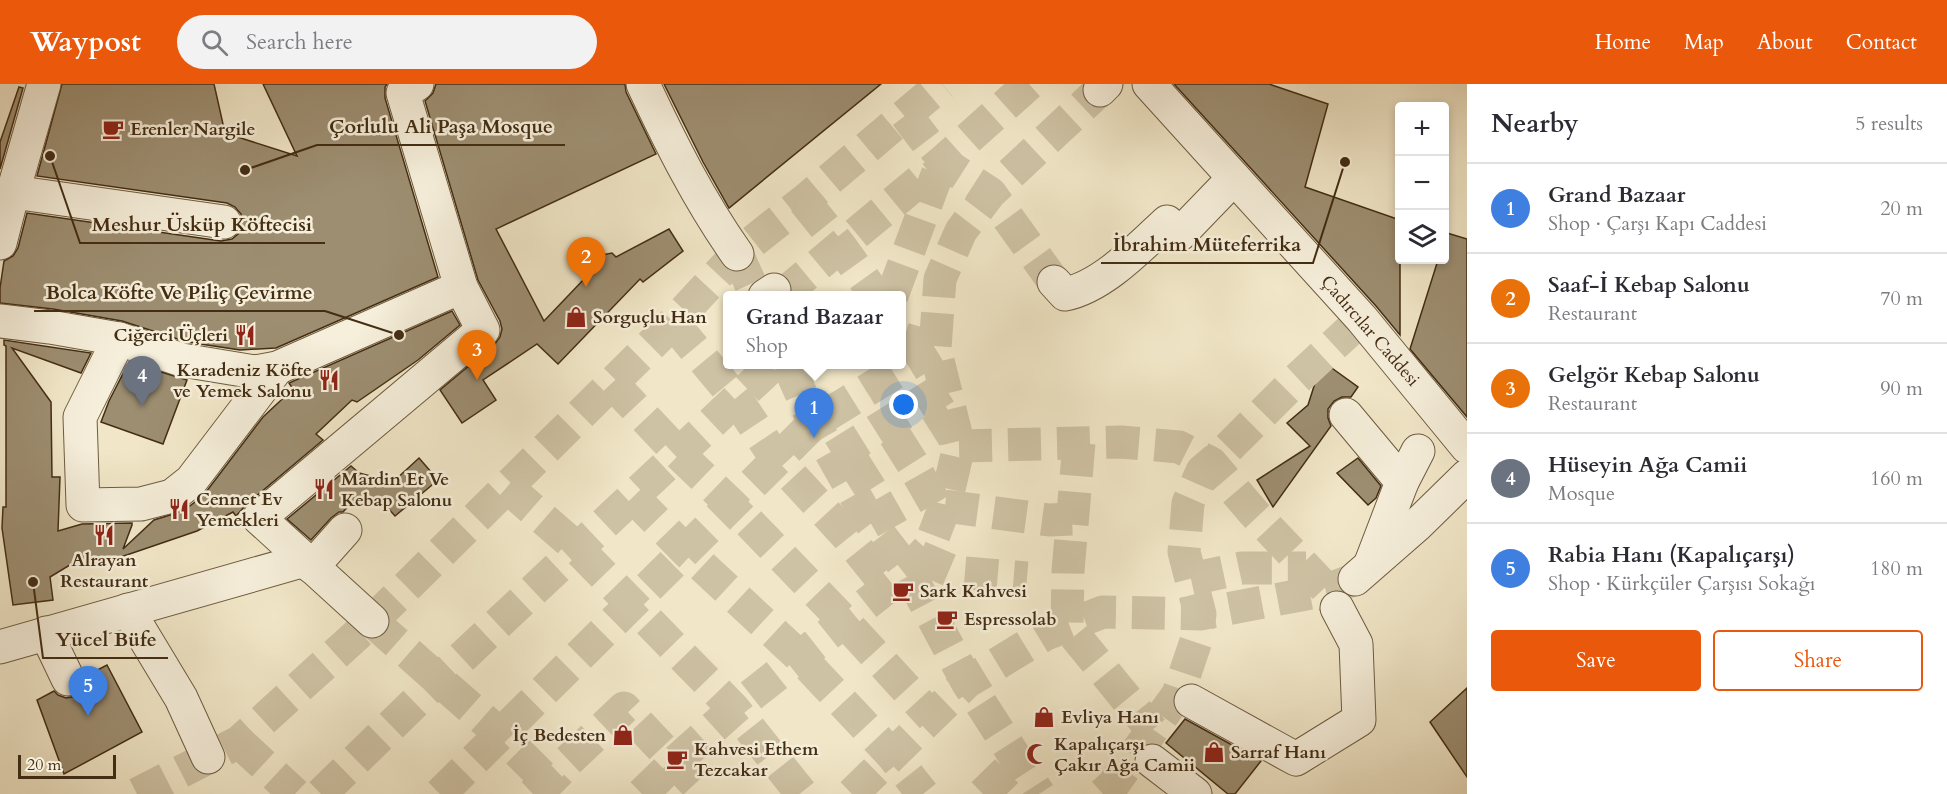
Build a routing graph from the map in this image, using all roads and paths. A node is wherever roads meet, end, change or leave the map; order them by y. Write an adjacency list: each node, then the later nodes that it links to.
1 (44, 84): 6 (street)
2 (417, 84): 11 (street)
3 (643, 84): 9 (street)
4 (1149, 84): 5 (street, Çadırcılar Caddesi)
5 (1234, 178): 10 (street); 16 (street, Çadırcılar Caddesi)
6 (13, 192): 7 (street); 8 (street)
7 (224, 222)
8 (0, 243)
9 (737, 255)
10 (1054, 282)
11 (461, 287): 14 (street); 21 (street)
12 (0, 321): 13 (street)
13 (118, 339): 14 (street); 14 (street)
14 (278, 368)
15 (1346, 415): 19 (street)
16 (1467, 447)
17 (1418, 451): 19 (street)
18 (1467, 476): 19 (street)
19 (1402, 482)
20 (345, 530): 21 (street)
21 (309, 563): 23 (street); 24 (street)
22 (1336, 608): 28 (street)
23 (128, 610): 25 (street); 29 (street)
24 (372, 621)
25 (46, 633): 26 (street); 27 (street)
26 (0, 647)
27 (68, 679)
28 (1191, 701)
29 (208, 757)
30 (1152, 761): 31 (street)
31 (1195, 794)

